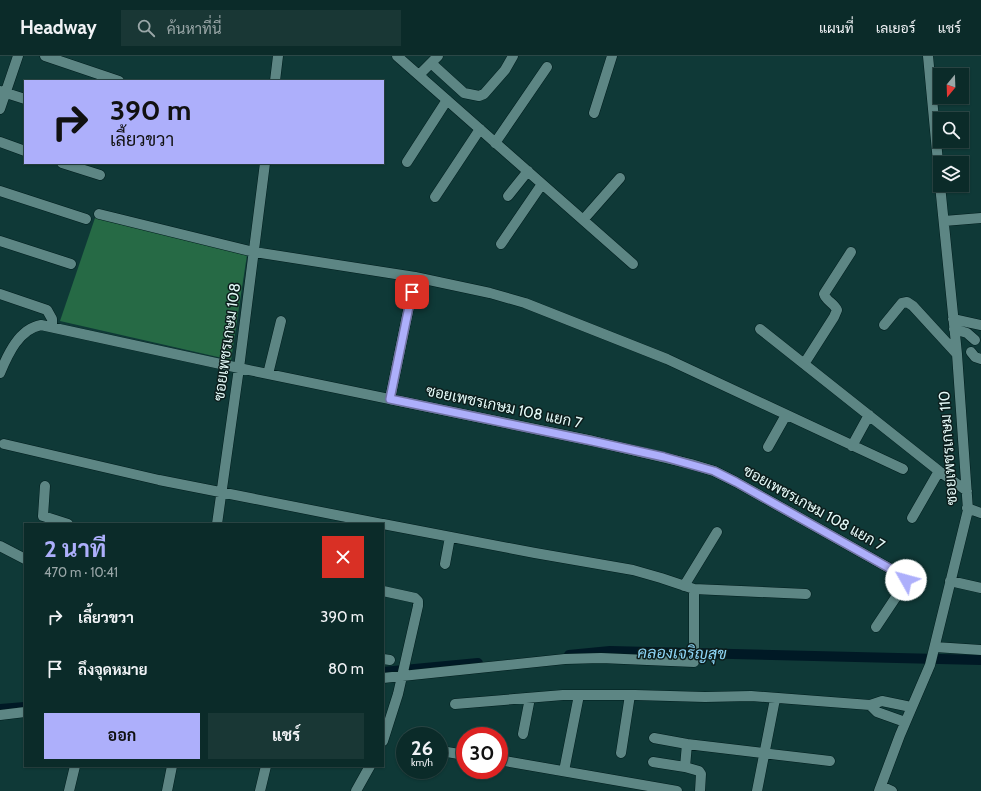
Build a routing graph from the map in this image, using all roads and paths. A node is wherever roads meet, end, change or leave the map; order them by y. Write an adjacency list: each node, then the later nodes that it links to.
1 (18, 56): 13 (street)
2 (46, 56): 11 (street)
3 (278, 56): 12 (street)
4 (397, 56): 10 (street)
5 (513, 56): 8 (street)
6 (612, 56): 17 (street)
7 (928, 56): 22 (street, ซอยเพชรเกษม 110)
8 (434, 59): 10 (street)
9 (548, 67): 20 (street)
10 (419, 75): 15 (street)
11 (116, 80)
12 (275, 80)
13 (3, 92): 14 (street); 16 (street)
14 (24, 99)
15 (447, 100): 18 (street); 23 (street)
16 (0, 109)
17 (594, 112)
18 (480, 129): 20 (street); 33 (street)
19 (0, 142): 21 (street)
20 (496, 143): 26 (street)
21 (24, 151)
22 (937, 156)
23 (407, 162)
24 (65, 164): 27 (street)
25 (265, 164): 41 (street, ซอยเพชรเกษม 108)
26 (528, 171): 29 (street); 32 (street)
27 (100, 175)
28 (620, 178): 37 (street)
29 (542, 184): 37 (street); 40 (street)
30 (0, 191): 36 (street)
31 (941, 192): 38 (street, ซอยเพชรเกษม 110)
32 (508, 196)
33 (435, 197)
34 (99, 214): 41 (street)
35 (981, 218): 38 (street)
36 (86, 219)
37 (583, 220): 44 (street)
38 (944, 221): 51 (street, ซอยเพชรเกษม 110)
39 (0, 241): 43 (street)
40 (501, 244)
41 (254, 252): 45 (street); 57 (street, ซอยเพชรเกษม 108)
42 (851, 252): 56 (street)
43 (72, 264)
44 (632, 264)
45 (415, 276): 60 (street); 61 (street)
46 (0, 294): 50 (street)
47 (281, 321): 59 (street)
48 (884, 325): 54 (street)
49 (981, 325): 51 (street)
50 (52, 326): 57 (street); 58 (street)
51 (954, 328): 53 (street); 54 (street, ซอยเพชรเกษม 110); 55 (street)
52 (760, 329): 56 (street)
53 (978, 343)
54 (958, 354): 69 (street, ซอยเพชรเกษม 110)
55 (981, 359)
56 (804, 364): 62 (street)
57 (239, 368): 59 (street); 70 (street, ซอยเพชรเกษม 108)
58 (0, 373)
59 (268, 374): 60 (street)
60 (390, 399): 89 (street, ซอยเพชรเกษม 108 แยก 7)
61 (786, 415): 64 (street); 65 (street)
62 (869, 415): 64 (street); 67 (street)
63 (4, 444): 70 (street)
64 (852, 446): 66 (street)
65 (768, 447)
66 (903, 469)
67 (939, 471): 69 (street); 73 (street)
68 (45, 486): 74 (street)
69 (967, 491): 71 (street, ซอยเพชรเกษม 110)
70 (222, 493): 75 (street, ซอยเพชรเกษม 108); 76 (street)
71 (967, 508): 72 (street); 83 (street, ซอยเพชรเกษม 110)
72 (981, 513)
73 (912, 518)
74 (65, 523)
75 (217, 523)
76 (378, 523)
77 (384, 524): 79 (street)
78 (717, 532): 84 (street)
79 (450, 537): 82 (street); 84 (street)
80 (0, 546): 81 (street)
81 (24, 558)
82 (445, 564)
83 (950, 581): 85 (street); 90 (street, ซอยเพชรเกษม 110)
84 (684, 586): 86 (street)
85 (981, 588)
86 (694, 589): 88 (street); 92 (street)
87 (384, 591): 92 (street)
88 (806, 594)
89 (876, 627)
90 (934, 650): 91 (street); 100 (street, ซอยเพชรเกษม 110)
91 (981, 650)
92 (402, 674): 93 (street); 105 (street)
93 (384, 678)
94 (579, 695): 95 (street); 96 (street); 118 (street)
95 (630, 695): 97 (street); 108 (street)
96 (530, 698): 98 (street); 104 (street)
97 (775, 699): 99 (street); 109 (street)
98 (456, 704)
99 (870, 705): 100 (street); 103 (street)
100 (911, 707): 103 (street, ซอยเพชรเกษม 110)
101 (24, 712): 102 (street)
102 (0, 715)
103 (905, 722): 119 (street, ซอยเพชรเกษม 110)
104 (523, 734)
105 (384, 738)
106 (654, 738): 107 (street)
107 (687, 744): 109 (street); 117 (street)
108 (621, 753)
109 (765, 754): 110 (street); 126 (street)
110 (830, 761)
111 (508, 762): 118 (street)
112 (653, 762): 117 (street)
113 (75, 767): 120 (street)
114 (172, 767): 121 (street)
115 (266, 767): 122 (street)
116 (369, 767): 123 (street)
117 (685, 767): 125 (street)
118 (564, 771): 124 (street)
119 (880, 788): 127 (street)
120 (69, 791)
121 (167, 791)
122 (260, 791)
123 (356, 791)
124 (677, 791)
125 (700, 791)
126 (758, 791)
127 (892, 791)

